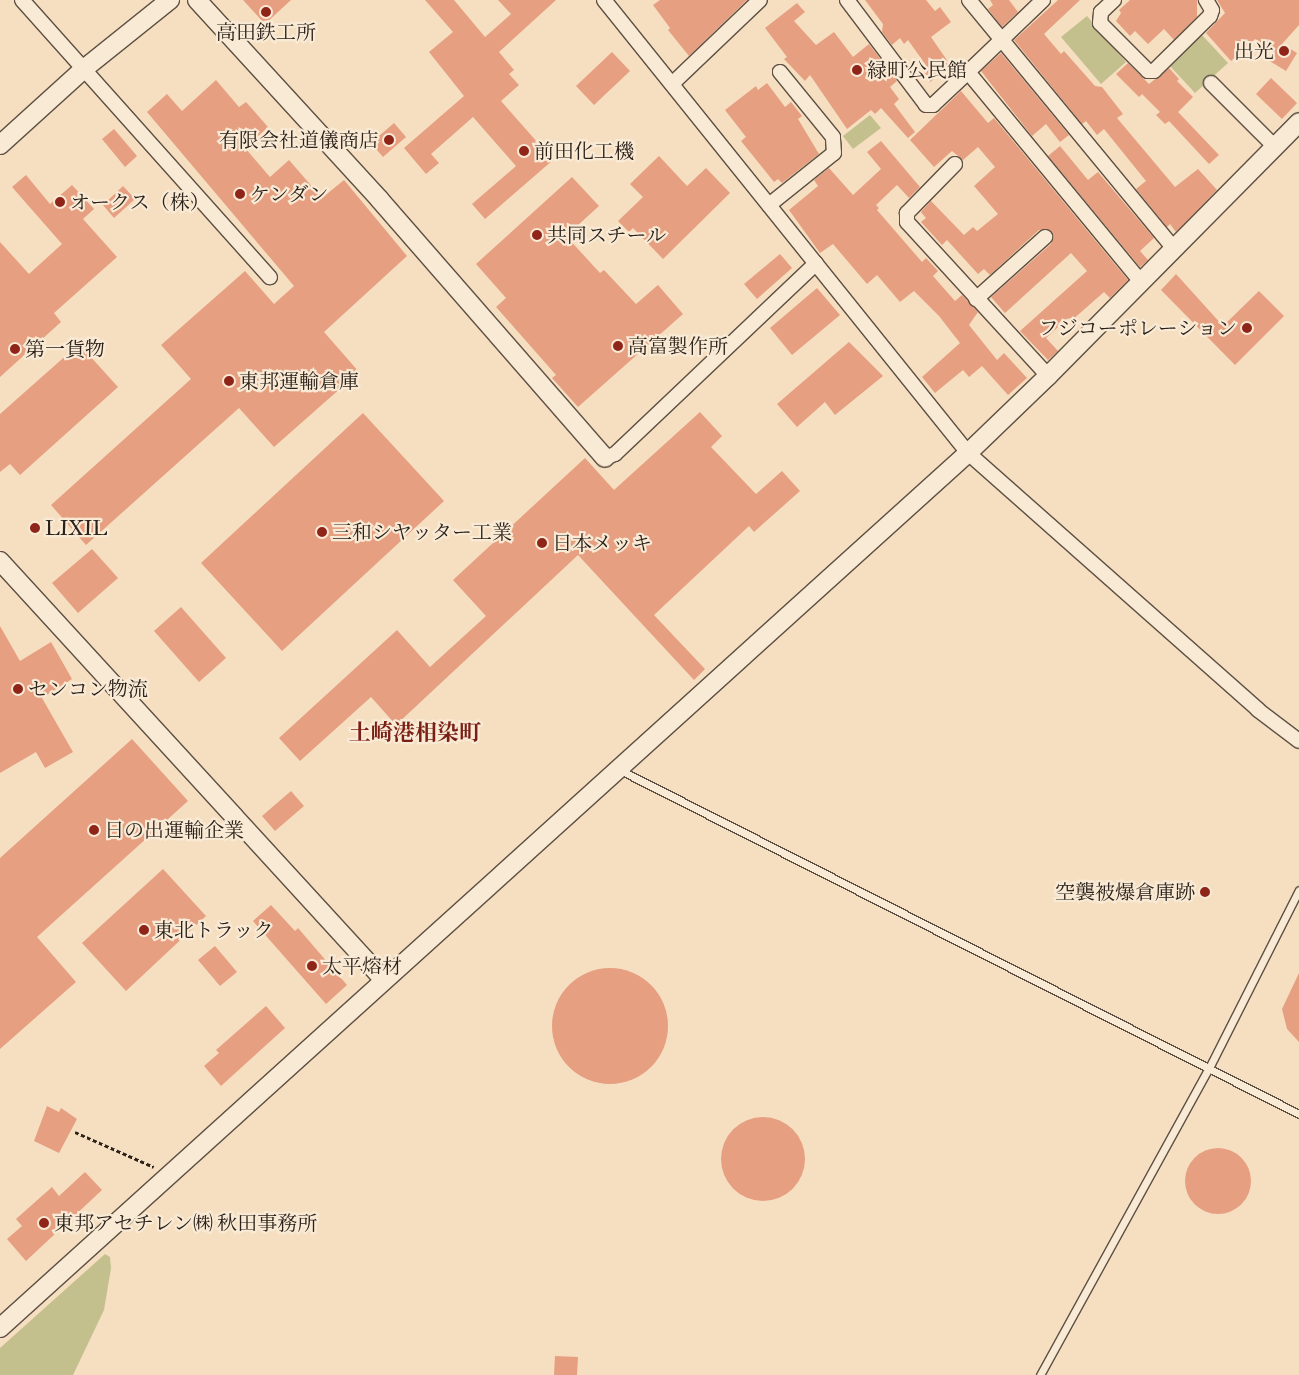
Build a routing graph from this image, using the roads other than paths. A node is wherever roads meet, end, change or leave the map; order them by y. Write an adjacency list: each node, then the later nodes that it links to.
1 (22, 0): 12 (street)
2 (170, 0): 12 (street)
3 (197, 0): 30 (street)
4 (604, 0): 15 (street)
5 (760, 0): 15 (street)
6 (847, 0): 14 (street)
7 (969, 0): 11 (street)
8 (1043, 0): 11 (street)
9 (1114, 0): 10 (street)
10 (1206, 0)
11 (1000, 40): 14 (street); 23 (street)
12 (86, 68): 18 (street); 25 (street)
13 (780, 72): 21 (street)
14 (968, 72): 26 (street)
15 (673, 83): 21 (street)
16 (1210, 83): 19 (street)
17 (1299, 122): 19 (street)
18 (0, 145)
19 (1274, 146): 23 (street)
20 (955, 164): 27 (street)
21 (769, 205): 24 (street)
22 (1045, 237): 27 (street)
23 (1174, 249): 26 (street)
24 (816, 263): 29 (street); 30 (street)
25 (270, 277)
26 (1141, 282): 28 (street)
27 (976, 299): 28 (street)
28 (1048, 376): 29 (street)
29 (968, 453): 32 (street); 33 (street)
30 (605, 458)
31 (0, 561): 35 (street)
32 (1299, 741)
33 (619, 770): 35 (street); 36 (lane)
34 (1299, 890): 36 (lane)
35 (384, 980): 38 (street)
36 (1209, 1068): 37 (lane); 39 (lane)
37 (1299, 1114)
38 (0, 1328)
39 (1040, 1375)

